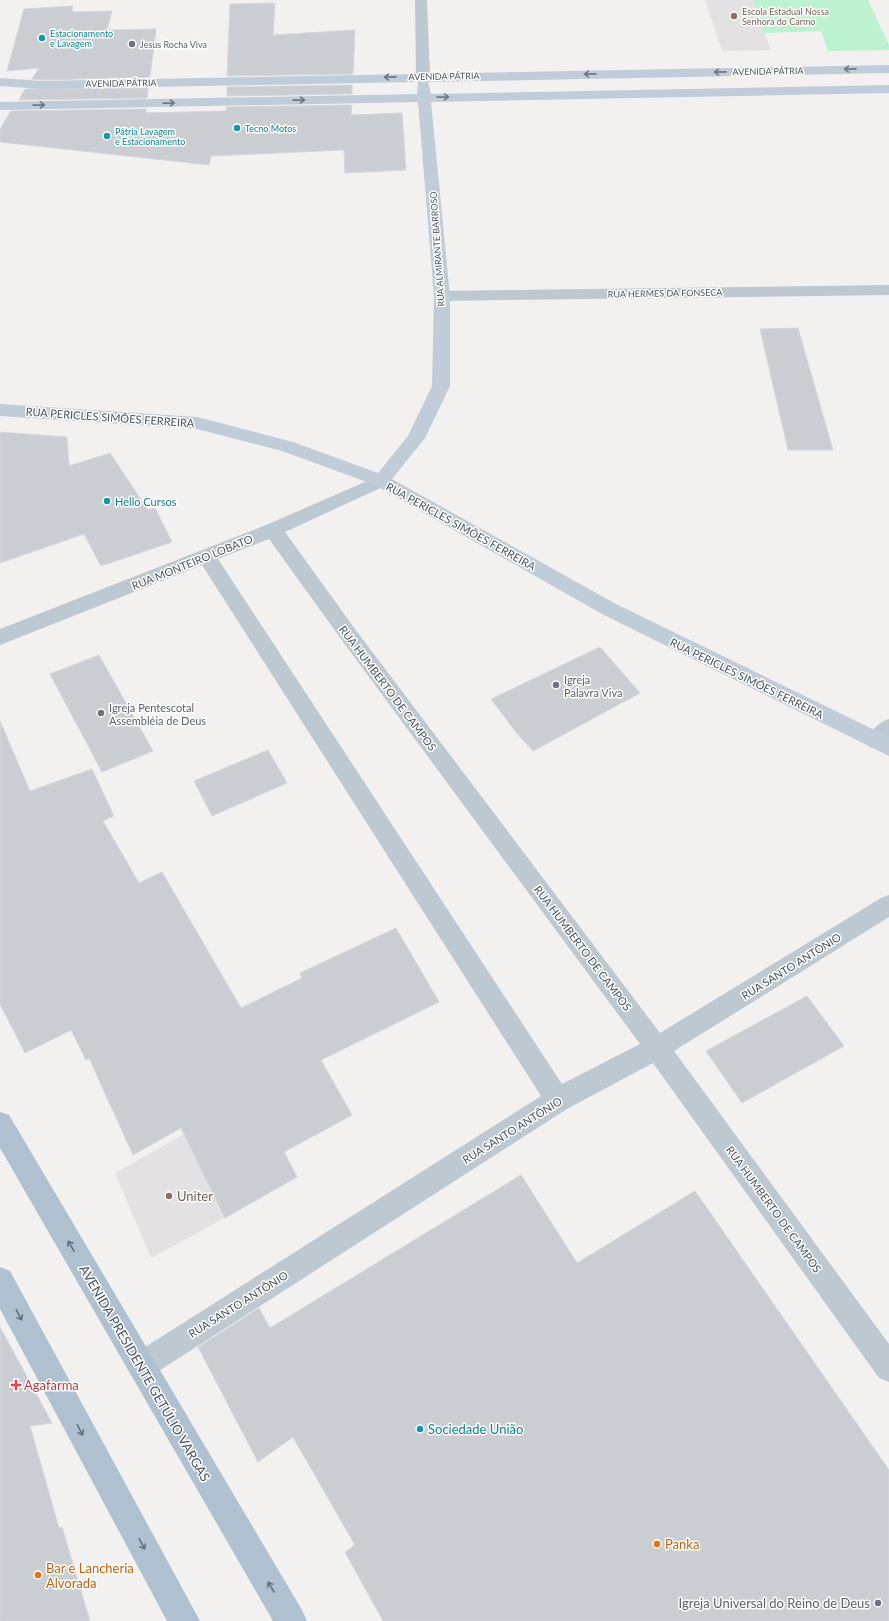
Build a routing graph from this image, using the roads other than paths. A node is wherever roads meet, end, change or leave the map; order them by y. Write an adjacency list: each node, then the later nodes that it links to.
1 (421, 0): 3 (street, RUA ALMIRANTE BARROSO)
2 (889, 69): 3 (street, AVENIDA PÁTRIA, one-way to 3)
3 (423, 76): 4 (street, AVENIDA PÁTRIA, one-way to 4); 6 (street, RUA ALMIRANTE BARROSO)
4 (5, 83): 7 (street)
5 (889, 89): 6 (street, AVENIDA PÁTRIA, one-way to 5)
6 (424, 98): 7 (street, AVENIDA PÁTRIA, one-way to 6); 9 (street, RUA ALMIRANTE BARROSO)
7 (0, 105)
8 (889, 290): 9 (street, RUA HERMES DA FONSECA)
9 (442, 296): 11 (street, RUA ALMIRANTE BARROSO)
10 (0, 410): 11 (street, RUA PERICLES SIMÕES FERREIRA)
11 (381, 481): 12 (street, RUA MONTEIRO LOBATO); 15 (street, RUA PERICLES SIMÕES FERREIRA)
12 (273, 530): 13 (street, RUA MONTEIRO LOBATO); 17 (street, RUA HUMBERTO DE CAMPOS)
13 (207, 557): 14 (street, RUA MONTEIRO LOBATO); 18 (street)
14 (0, 637)
15 (885, 739)
16 (889, 905): 17 (street, RUA SANTO ANTÔNIO)
17 (657, 1048): 18 (street, RUA SANTO ANTÔNIO); 22 (street, RUA HUMBERTO DE CAMPOS)
18 (558, 1100): 21 (street, RUA SANTO ANTÔNIO)
19 (0, 1124): 21 (main road, AVENIDA PRESIDENTE GETÚLIO VARGAS, one-way to 19)
20 (0, 1281): 23 (main road, one-way to 23)
21 (141, 1366): 24 (main road, AVENIDA PRESIDENTE GETÚLIO VARGAS, one-way to 21)
22 (889, 1368)
23 (184, 1621)
24 (291, 1621)

